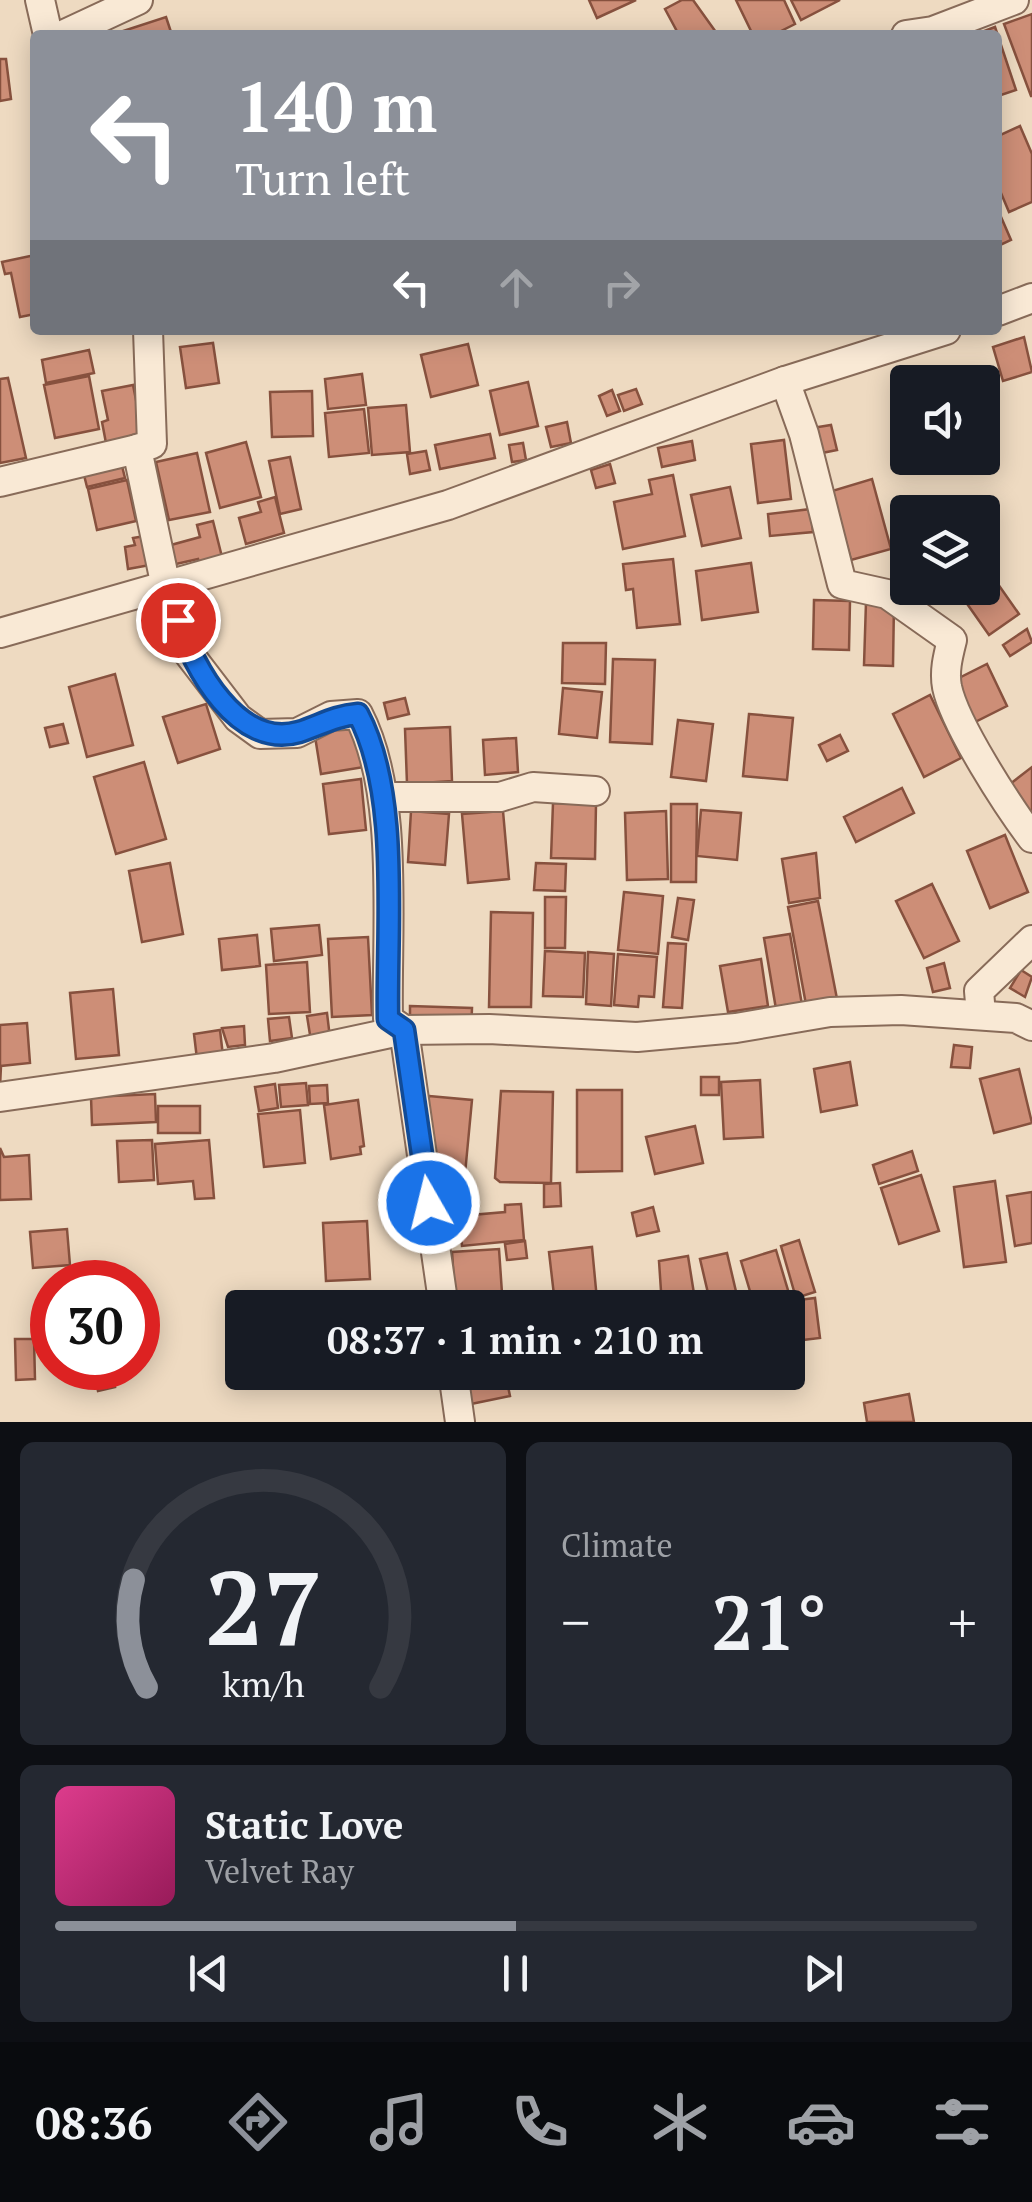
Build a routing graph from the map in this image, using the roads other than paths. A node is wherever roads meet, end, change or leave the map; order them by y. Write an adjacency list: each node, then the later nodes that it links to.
1 (40, 0): 4 (street)
2 (138, 0): 5 (street)
3 (1014, 0): 6 (street)
4 (47, 30)
5 (73, 30)
6 (936, 30)
7 (1032, 298): 8 (street)
8 (1002, 309)
9 (148, 335): 12 (street)
10 (930, 335): 11 (street)
11 (785, 381): 14 (street); 18 (street)
12 (137, 449): 13 (street); 14 (street)
13 (0, 482)
14 (166, 587): 15 (street); 17 (street)
15 (0, 633)
16 (596, 790): 17 (street)
17 (383, 797): 22 (street)
18 (1032, 838)
19 (1032, 940): 20 (street)
20 (981, 1015): 21 (street); 22 (street)
21 (1032, 1026)
22 (404, 1030): 23 (street); 24 (street)
23 (0, 1096)
24 (441, 1290)
25 (456, 1390): 26 (street)
26 (460, 1422)

